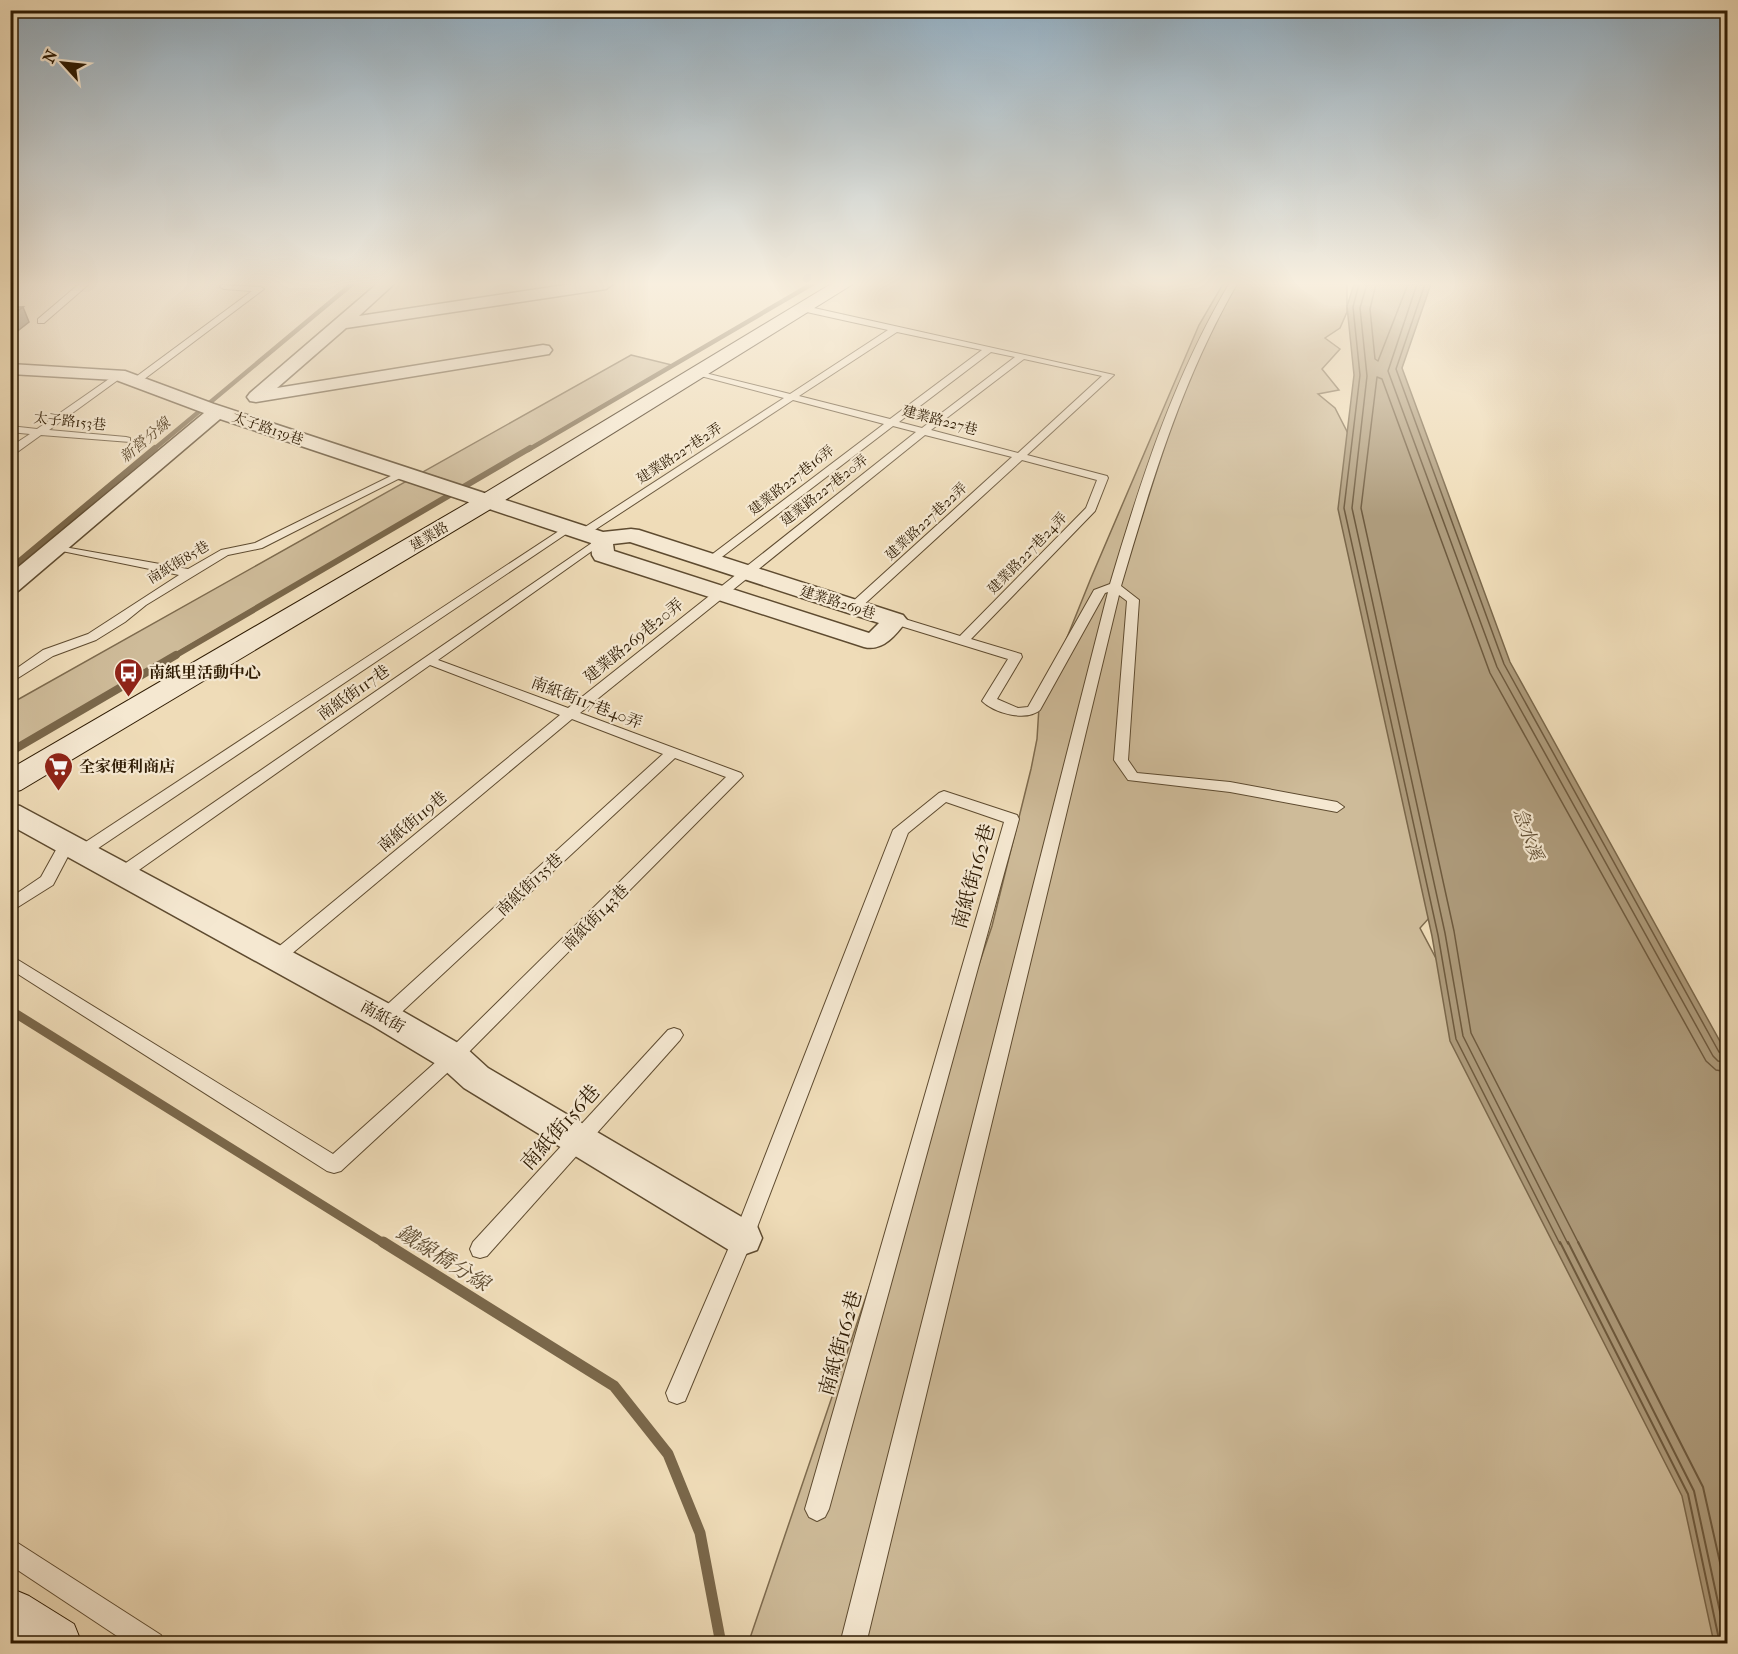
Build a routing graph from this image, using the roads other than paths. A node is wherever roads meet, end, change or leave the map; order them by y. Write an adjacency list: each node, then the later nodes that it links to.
1 (163, 361): 13 (lane)
2 (298, 361): 14 (street)
3 (475, 361): 14 (street)
4 (720, 361): 11 (street, 建業路)
5 (847, 361): 15 (lane, 建業路227巷2弄)
6 (973, 361): 17 (lane, 建業路227巷16弄)
7 (1015, 361): 20 (lane, 建業路227巷20弄)
8 (1046, 361): 23 (lane, 建業路227巷22弄)
9 (1191, 361): 33 (lane)
10 (10, 369): 12 (street, 太子路139巷)
11 (700, 373): 15 (lane, 建業路227巷); 26 (street, 建業路)
12 (119, 375): 13 (street, 太子路139巷); 19 (lane)
13 (136, 381): 16 (street, 太子路139巷)
14 (256, 397): 16 (street)
15 (792, 398): 17 (lane, 建業路227巷); 27 (lane, 建業路227巷2弄)
16 (212, 409): 24 (street, 太子路139巷); 28 (street)
17 (889, 423): 20 (lane, 建業路227巷); 29 (lane, 建業路227巷16弄)
18 (10, 429): 19 (lane, 太子路153巷)
19 (41, 431): 21 (lane, 太子路153巷); 22 (lane)
20 (922, 431): 23 (lane, 建業路227巷); 30 (lane, 建業路227巷20弄)
21 (126, 440)
22 (12, 451)
23 (1018, 456): 25 (lane, 建業路227巷); 35 (lane, 建業路227巷22弄)
24 (403, 474): 26 (street, 太子路139巷); 31 (lane, 南紙街85巷)
25 (1103, 478): 37 (lane, 建業路227巷24弄)
26 (486, 502): 27 (street, 建業路269巷); 43 (street, 建業路)
27 (585, 534): 29 (street, 建業路269巷); 34 (street, 建業路269巷); 38 (lane, 南紙街117巷); 46 (lane, 南紙街117巷)
28 (57, 547): 31 (lane); 32 (street)
29 (710, 561): 30 (street, 建業路269巷)
30 (745, 572): 34 (lane, 建業路227巷20弄); 35 (street, 建業路269巷)
31 (188, 573): 39 (lane, 南紙街85巷)
32 (10, 586)
33 (1115, 587): 37 (lane); 44 (lane); 63 (lane)
34 (719, 592): 36 (street, 建業路269巷); 40 (lane, 建業路269巷20弄)
35 (854, 607): 36 (street, 建業路269巷)
36 (895, 620): 37 (lane)
37 (962, 641)
38 (427, 660): 40 (lane, 南紙街117巷40弄); 47 (lane, 南紙街117巷)
39 (10, 679)
40 (569, 713): 41 (lane, 南紙街117巷40弄); 49 (lane, 南紙街119巷)
41 (673, 752): 42 (lane, 南紙街117巷40弄); 51 (lane, 南紙街135巷)
42 (736, 776): 53 (lane, 南紙街143巷)
43 (10, 783)
44 (1337, 807)
45 (10, 813): 46 (street, 南紙街)
46 (75, 847): 47 (street, 南紙街); 48 (lane)
47 (123, 873): 49 (street, 南紙街)
48 (10, 906)
49 (278, 957): 51 (street, 南紙街)
50 (10, 961): 53 (lane, 南紙街143巷)
51 (385, 1017): 53 (street, 南紙街)
52 (674, 1035): 54 (lane, 南紙街156巷)
53 (453, 1057): 54 (street, 南紙街)
54 (579, 1140): 55 (street, 南紙街); 56 (lane, 南紙街156巷)
55 (743, 1238): 57 (lane, 南紙街162巷); 58 (lane, 南紙街162巷)
56 (480, 1250)
57 (677, 1393)
58 (817, 1509)
59 (10, 1550): 62 (lane)
60 (10, 1615): 61 (street)
61 (54, 1644)
62 (152, 1644)
63 (853, 1644)

